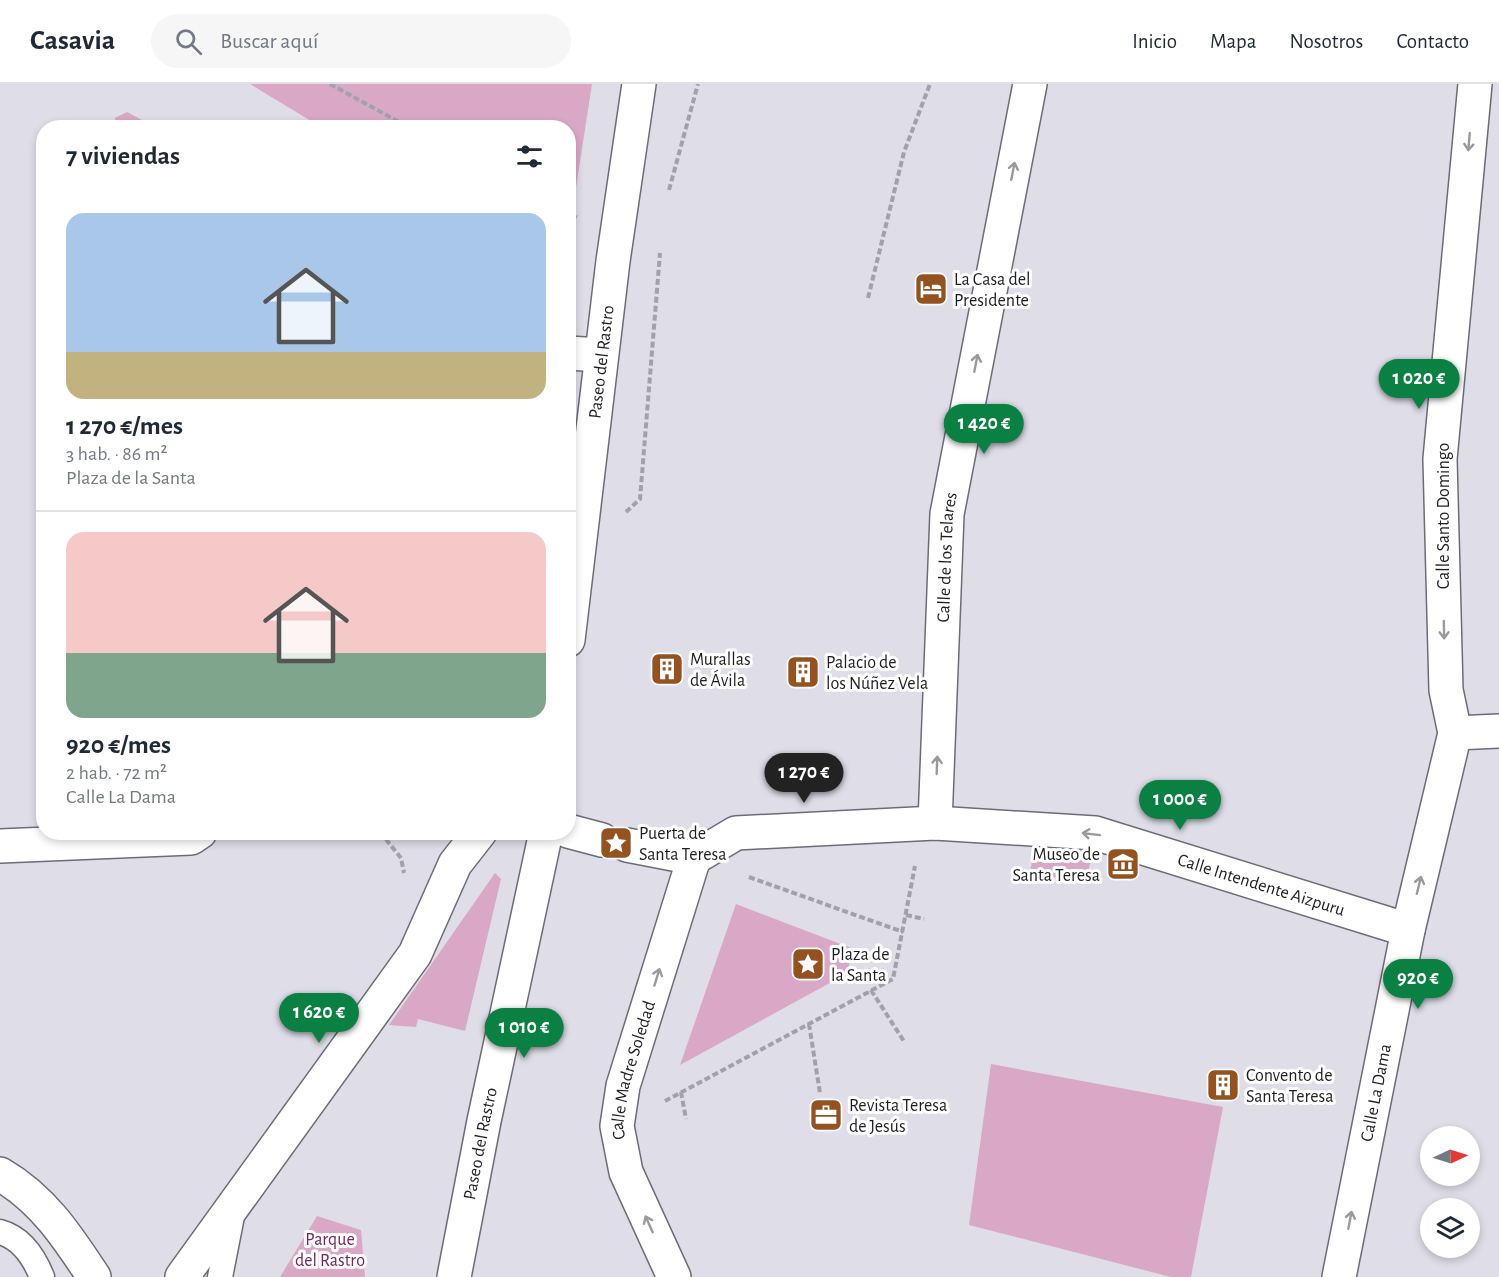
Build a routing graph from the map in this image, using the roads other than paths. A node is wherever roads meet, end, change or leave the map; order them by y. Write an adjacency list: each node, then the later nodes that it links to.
1 (639, 84): 5 (street, Paseo del Rastro)
2 (1030, 84): 9 (street, Calle de los Telares, one-way to 2)
3 (1475, 84): 8 (street, Calle Santo Domingo, one-way to 8)
4 (576, 353): 5 (street)
5 (601, 355): 6 (street, Paseo del Rastro)
6 (576, 571)
7 (1499, 731): 8 (street)
8 (1455, 733): 16 (street, Calle La Dama, one-way to 8)
9 (935, 824): 15 (street); 16 (street, Calle Intendente Aizpuru, one-way to 9)
10 (576, 833): 15 (street)
11 (107, 840): 14 (street)
12 (474, 840): 18 (street)
13 (544, 840): 24 (street, Paseo del Rastro)
14 (0, 846)
15 (694, 858): 25 (street, Calle Madre Soledad, one-way to 15)
16 (1408, 930): 26 (street, Calle La Dama, one-way to 16)
17 (0, 1174): 21 (street)
18 (234, 1206): 22 (street); 23 (lane)
19 (0, 1232): 20 (lane)
20 (42, 1277)
21 (94, 1277)
22 (182, 1277)
23 (220, 1277)
24 (454, 1277)
25 (674, 1277)
26 (1339, 1277)

